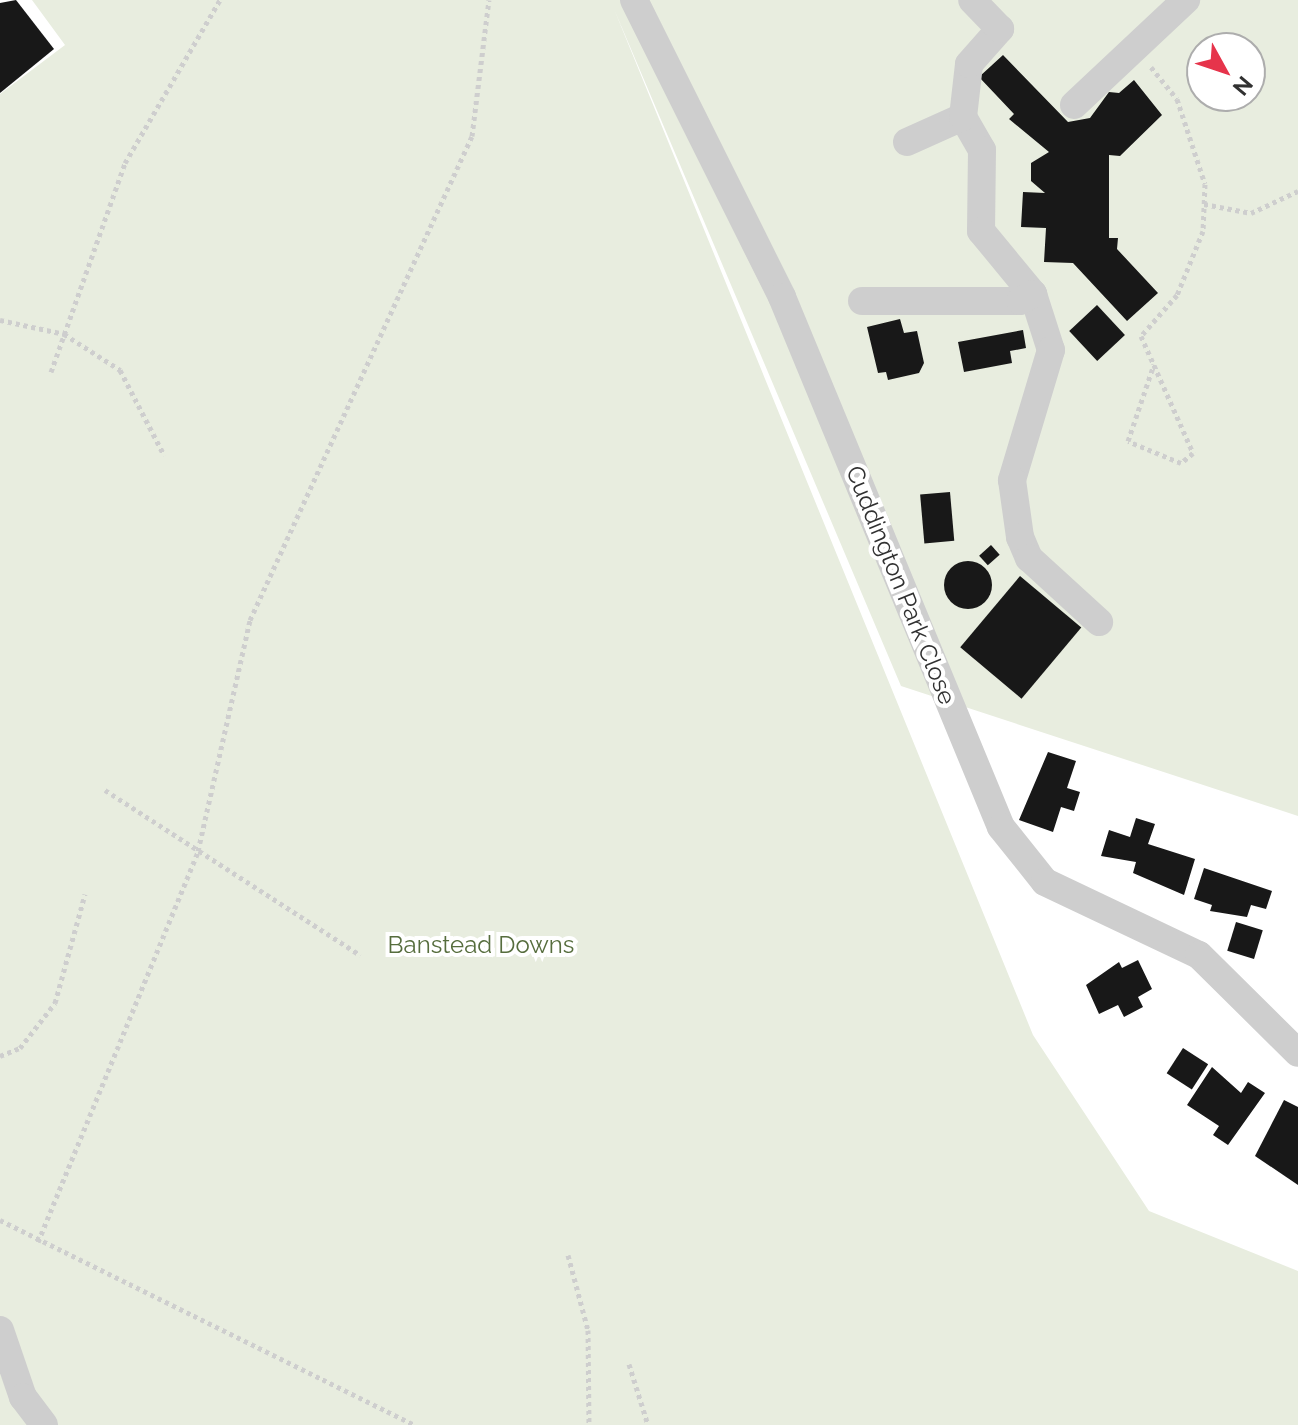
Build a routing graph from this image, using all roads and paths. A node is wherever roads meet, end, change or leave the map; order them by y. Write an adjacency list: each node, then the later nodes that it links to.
1 (220, 0): 15 (path)
2 (489, 0): 21 (path)
3 (634, 0): 24 (street, Cuddington Park Close)
4 (972, 0): 8 (street)
5 (1174, 4): 6 (street)
6 (1135, 48): 7 (street); 11 (path)
7 (1074, 105)
8 (963, 117): 9 (street); 12 (street)
9 (907, 142)
10 (1298, 191): 11 (path)
11 (1204, 204): 16 (path)
12 (1033, 294): 13 (street); 19 (street)
13 (862, 301)
14 (0, 320): 15 (path)
15 (64, 334): 17 (path); 18 (path)
16 (1154, 364): 16 (path)
17 (51, 372)
18 (164, 455)
19 (1099, 622)
20 (105, 790): 21 (path)
21 (198, 851): 23 (path); 27 (path)
22 (85, 894): 25 (path)
23 (360, 955)
24 (1298, 1053)
25 (0, 1056)
26 (0, 1220): 27 (path)
27 (38, 1242): 32 (path)
28 (568, 1255): 33 (path)
29 (0, 1330): 31 (street)
30 (629, 1364): 34 (path)
31 (44, 1425)
32 (415, 1425)
33 (589, 1425)
34 (648, 1425)

